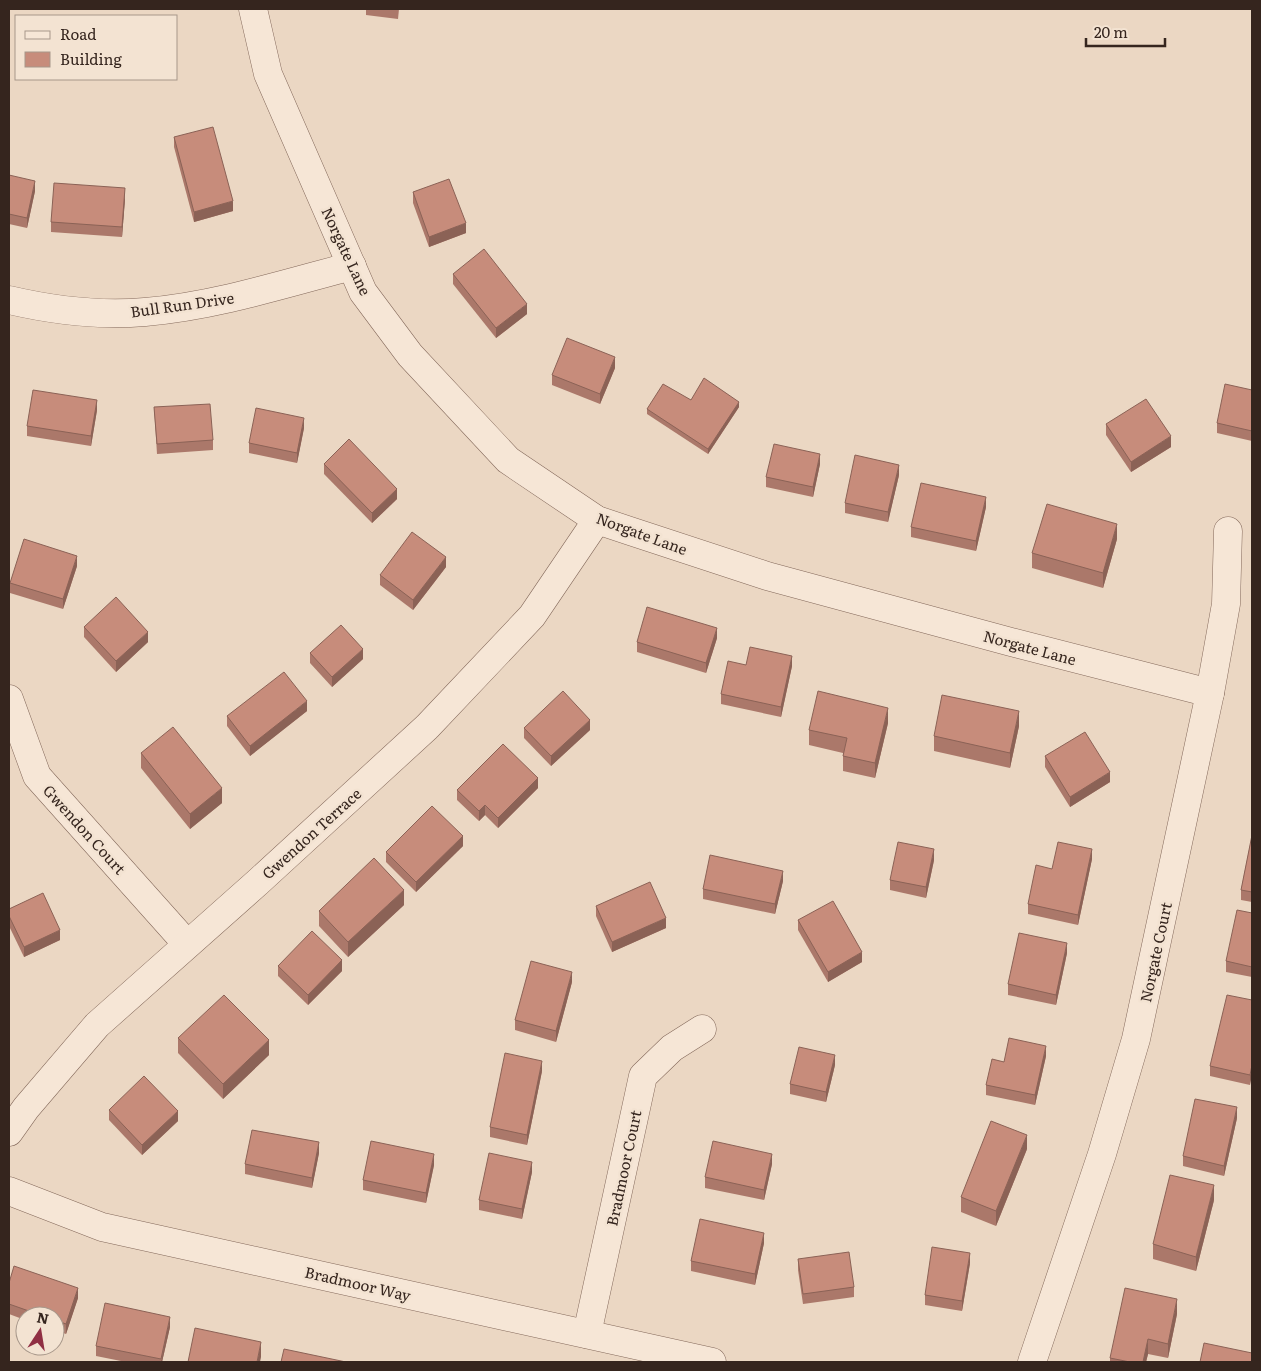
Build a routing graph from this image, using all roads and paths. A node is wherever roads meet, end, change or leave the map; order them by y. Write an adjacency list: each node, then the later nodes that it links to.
1 (253, 9): 2 (street, Norgate Lane)
2 (352, 266): 3 (street, Bull Run Drive); 4 (street, Norgate Lane)
3 (9, 300)
4 (597, 520): 6 (street, Norgate Lane); 8 (street, Gwendon Terrace)
5 (1228, 531): 6 (street, Norgate Court)
6 (1210, 693): 14 (street, Norgate Court)
7 (9, 699): 8 (street, Gwendon Court)
8 (187, 944): 10 (street, Gwendon Terrace)
9 (702, 1029): 12 (street, Bradmoor Court)
10 (9, 1132)
11 (9, 1191): 12 (street, Bradmoor Way)
12 (587, 1334): 13 (street, Bradmoor Way)
13 (712, 1362)
14 (1032, 1362)

